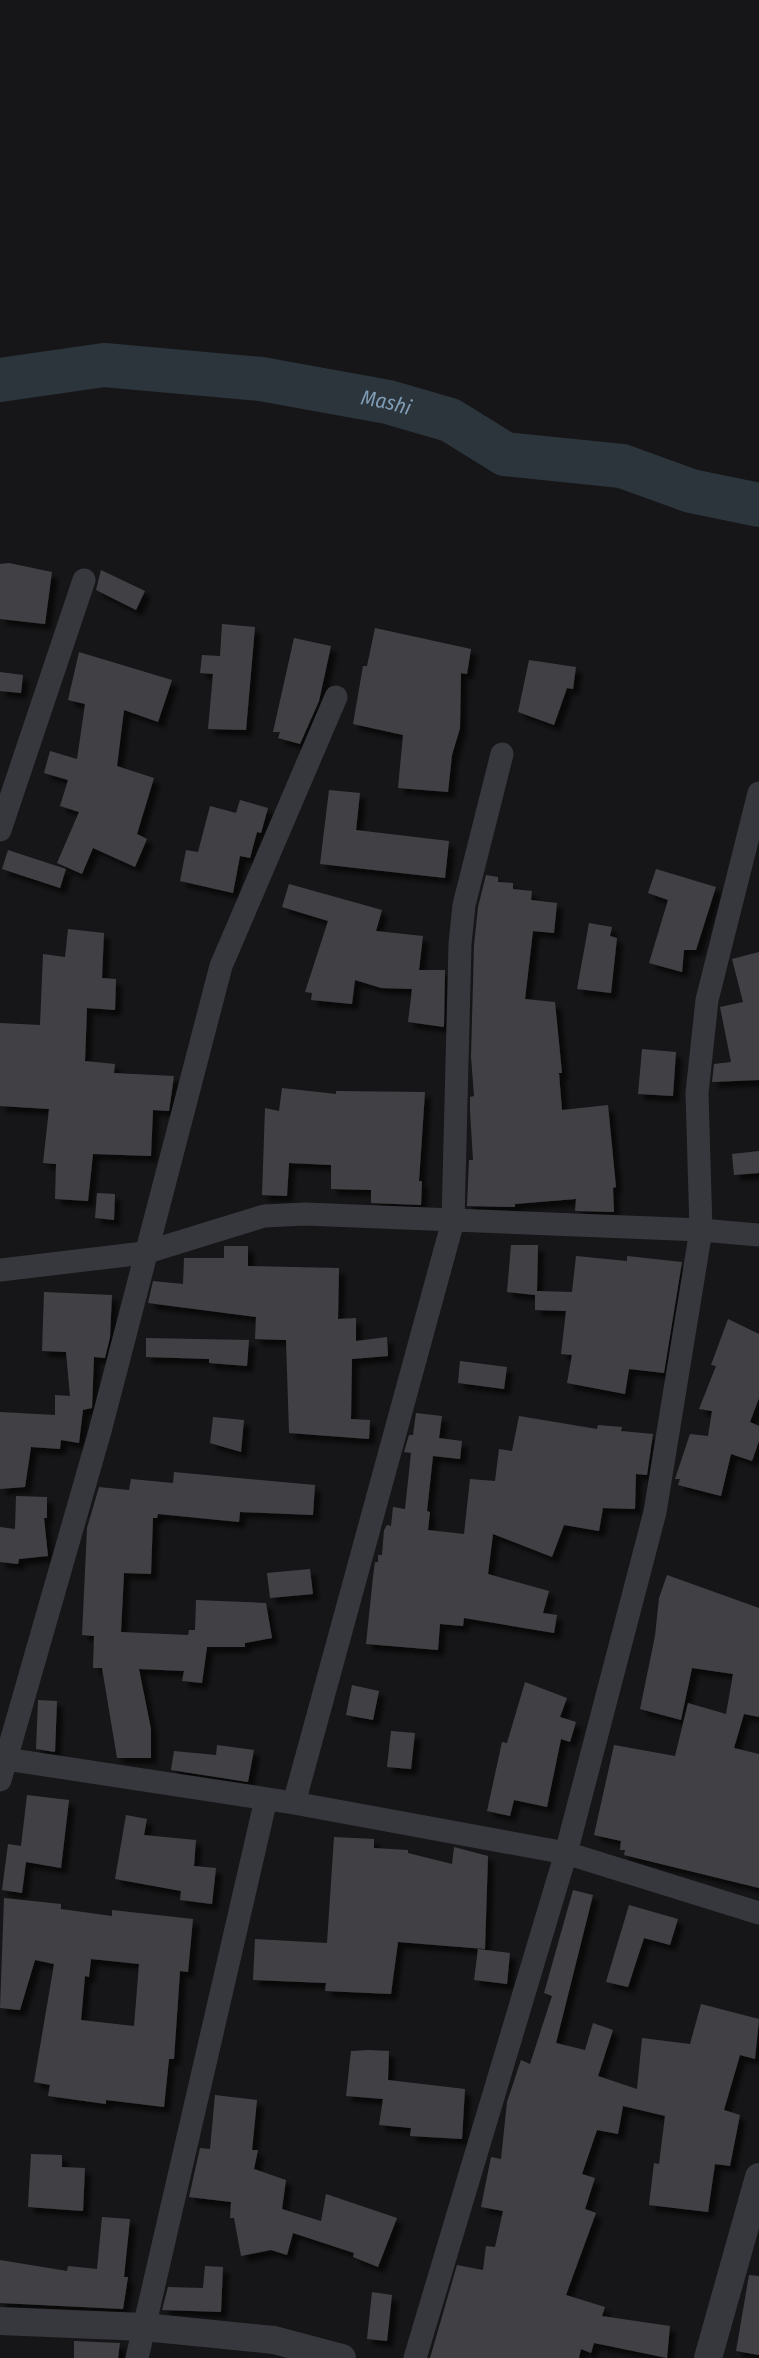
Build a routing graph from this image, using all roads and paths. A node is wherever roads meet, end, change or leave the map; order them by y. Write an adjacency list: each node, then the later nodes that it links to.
1 (84, 580): 5 (street)
2 (336, 696): 9 (street)
3 (502, 754): 6 (street)
4 (759, 793): 7 (street)
5 (0, 830)
6 (453, 1221): 7 (street); 9 (street); 14 (street)
7 (701, 1230): 8 (street); 15 (street)
8 (759, 1235)
9 (144, 1253): 10 (street); 11 (street)
10 (0, 1270)
11 (3, 1758): 12 (street); 13 (street)
12 (0, 1780)
13 (266, 1799): 14 (street); 19 (street)
14 (294, 1803): 15 (street)
15 (566, 1853): 16 (street); 22 (street)
16 (759, 1913)
17 (759, 2177): 23 (street)
18 (0, 2321): 19 (street)
19 (144, 2327): 20 (street); 21 (street)
20 (137, 2358)
21 (342, 2358)
22 (415, 2358)
23 (708, 2358)

